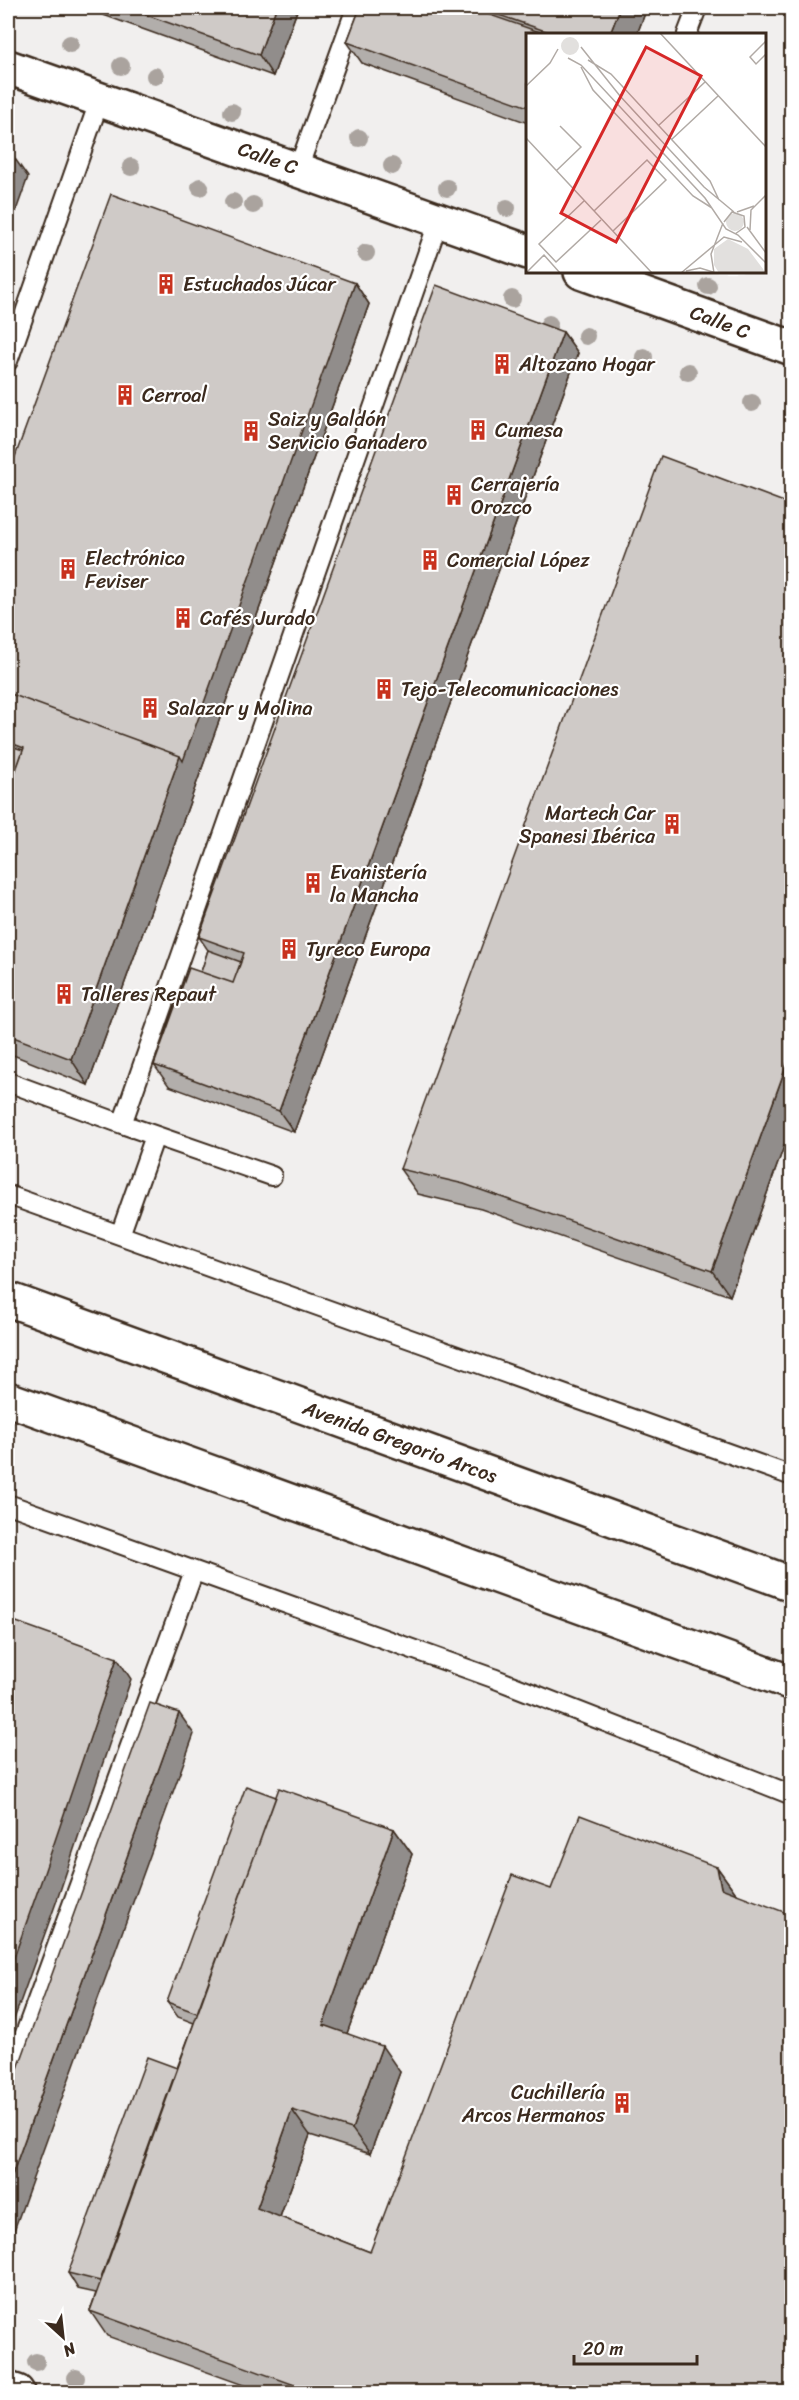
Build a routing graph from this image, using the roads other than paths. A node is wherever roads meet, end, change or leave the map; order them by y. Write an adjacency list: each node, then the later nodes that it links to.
1 (357, 8): 6 (lane)
2 (697, 8): 3 (lane)
3 (687, 33)
4 (8, 67): 5 (main road, Calle C)
5 (100, 99): 6 (main road, Calle C); 11 (lane)
6 (298, 169): 7 (main road, Calle C)
7 (439, 220): 8 (main road, Calle C); 13 (lane)
8 (526, 251)
9 (595, 274): 10 (main road, Calle C)
10 (792, 348)
11 (8, 361)
12 (8, 1083): 13 (lane)
13 (122, 1124): 14 (lane)
14 (155, 1136): 15 (lane); 17 (lane)
15 (272, 1176)
16 (8, 1195): 17 (lane)
17 (120, 1236): 20 (lane)
18 (8, 1299): 23 (main road, Avenida Gregorio Arcos)
19 (8, 1399): 24 (main road)
20 (792, 1476)
21 (8, 1504): 22 (lane)
22 (194, 1571): 25 (lane); 26 (lane)
23 (792, 1584)
24 (792, 1683)
25 (792, 1796)
26 (8, 2080)
27 (8, 2389): 28 (main road)
28 (17, 2392)

